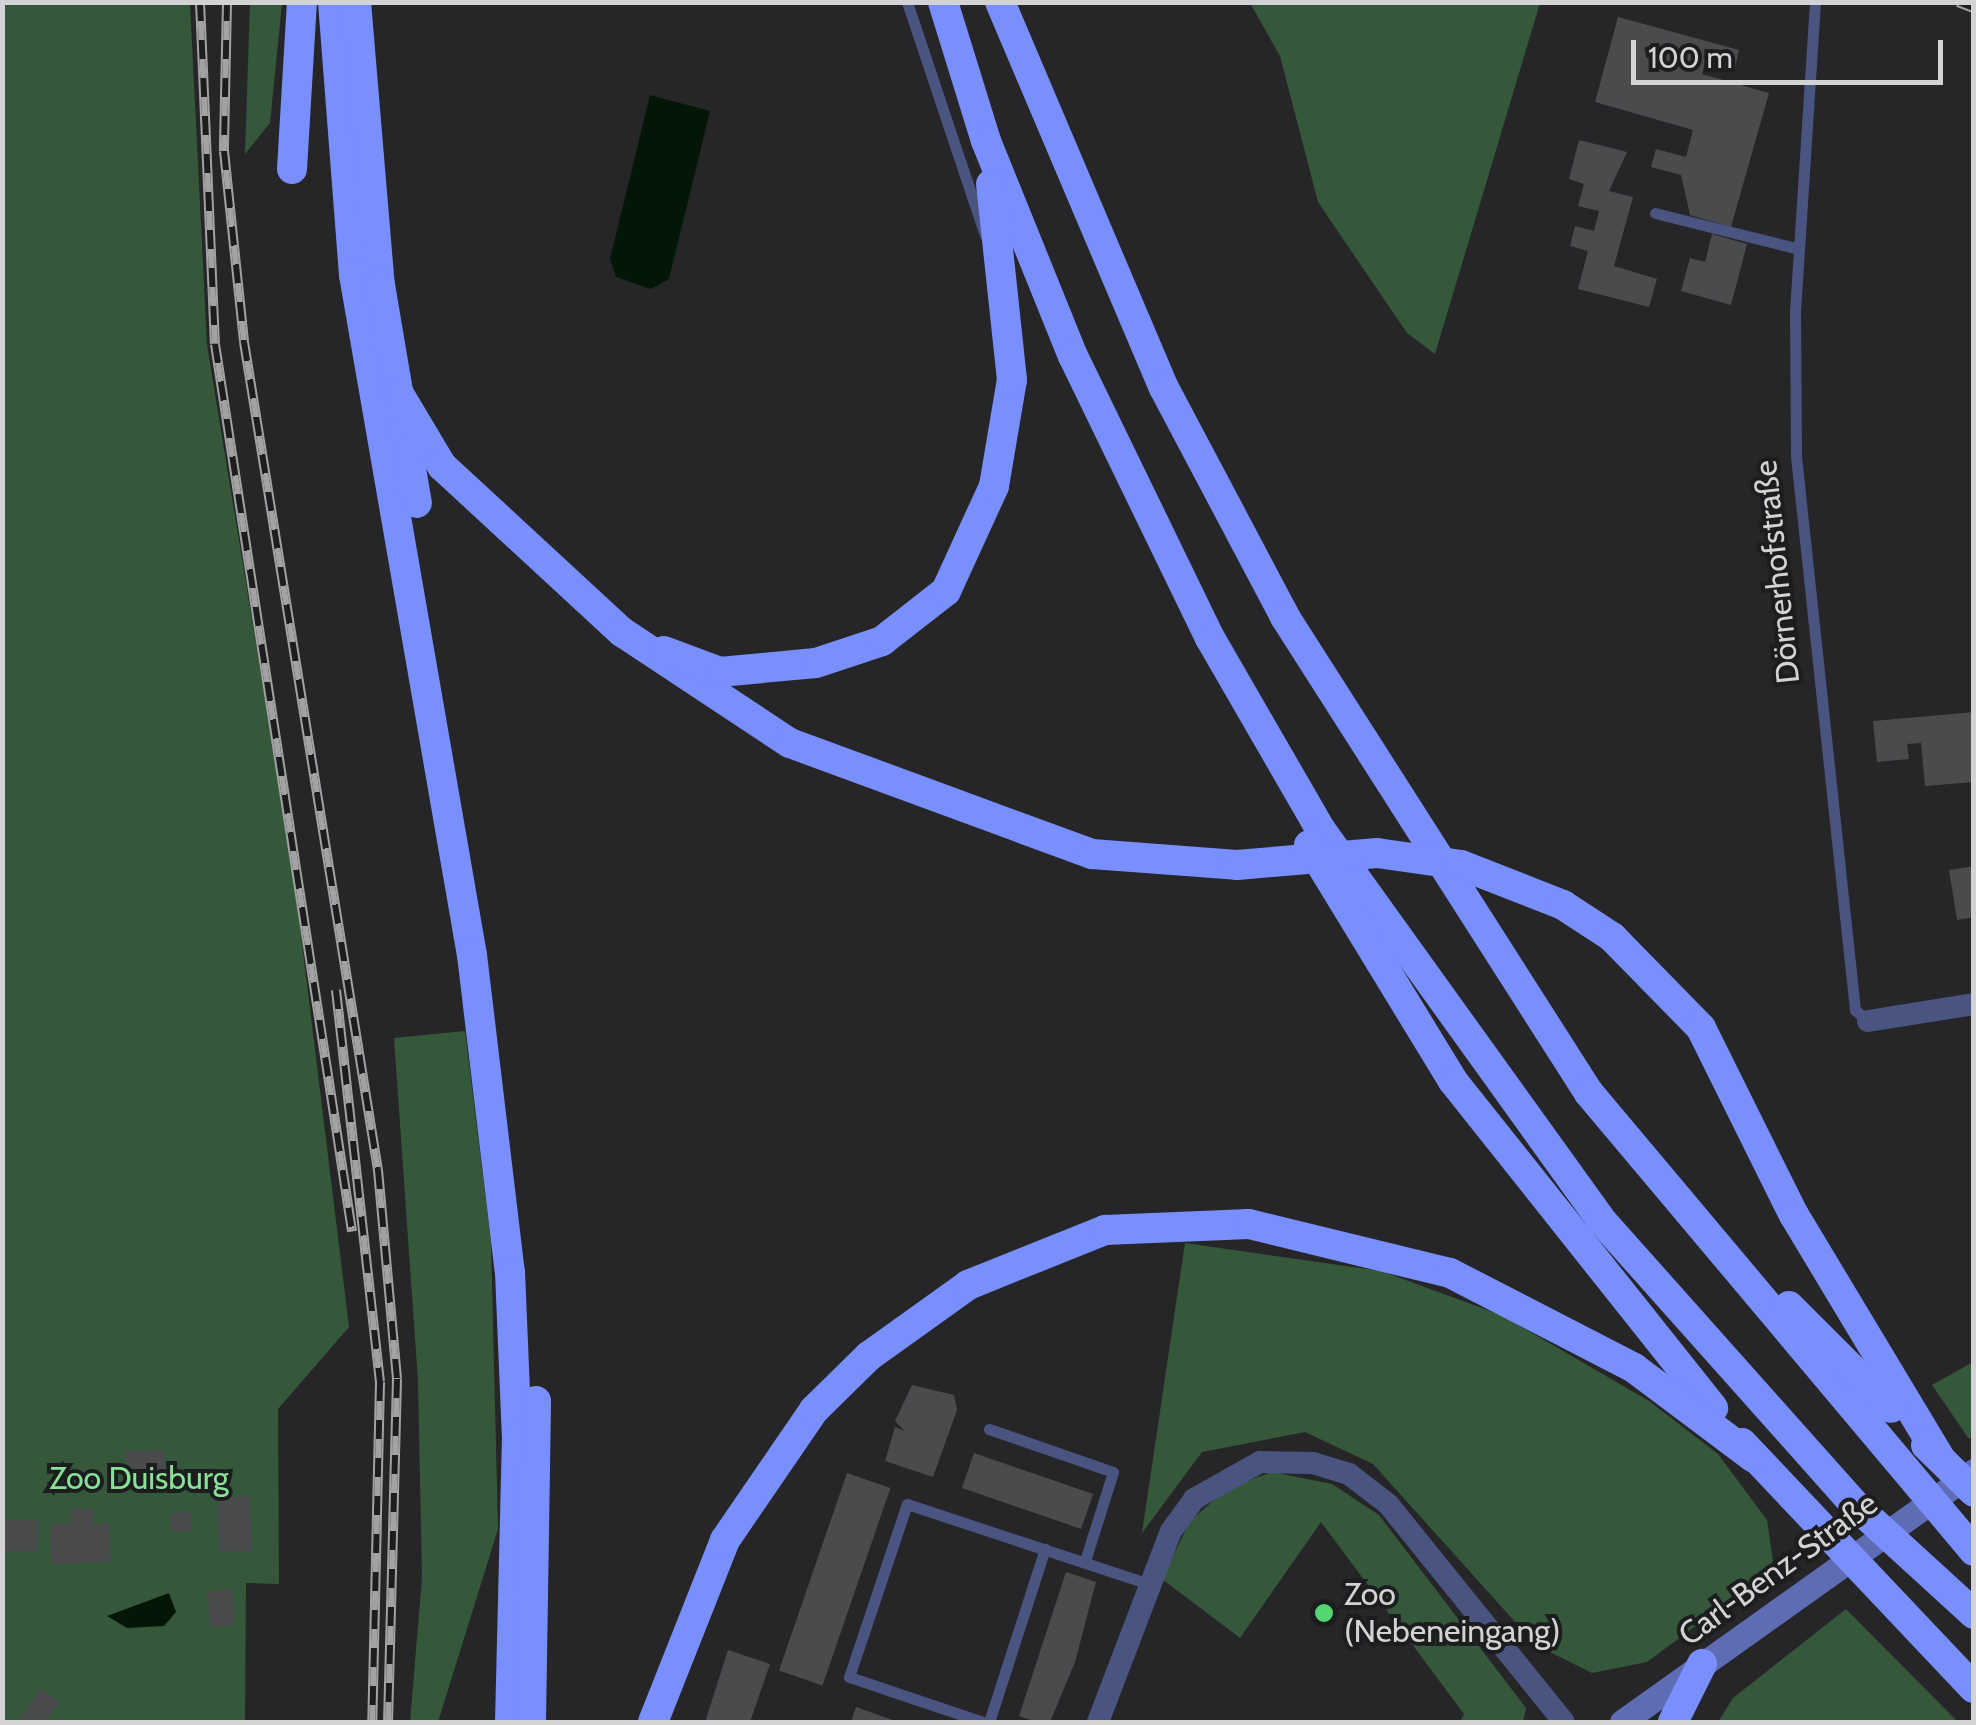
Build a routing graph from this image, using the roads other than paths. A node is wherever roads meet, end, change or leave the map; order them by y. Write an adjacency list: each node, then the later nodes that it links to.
1 (302, 2): 9 (highway)
2 (333, 2): 31 (highway)
3 (356, 2): 13 (highway)
4 (907, 2): 12 (lane)
5 (943, 2): 8 (highway)
6 (1000, 2): 18 (highway)
7 (1815, 2): 11 (lane, Dörnerhofstraße)
8 (986, 141): 12 (highway); 14 (highway)
9 (292, 169)
10 (1655, 213): 11 (lane)
11 (1799, 249): 17 (lane, Dörnerhofstraße)
12 (1003, 284): 15 (highway)
13 (399, 394): 15 (highway); 32 (highway)
14 (1210, 638): 20 (highway); 28 (highway)
15 (717, 687): 21 (highway)
16 (1974, 1004): 17 (street, Dörnerhofstraße)
17 (1868, 1021)
18 (1710, 1232): 21 (highway); 25 (highway)
19 (989, 1429): 26 (lane)
20 (1754, 1458): 30 (highway); 33 (highway)
21 (1940, 1458): 23 (highway)
22 (1974, 1471): 29 (main road, Carl-Benz-Straße)
23 (1974, 1492)
24 (1045, 1549): 26 (lane); 34 (lane); 34 (lane)
25 (1974, 1551)
26 (1084, 1562): 27 (lane)
27 (1149, 1584): 35 (street); 36 (street)
28 (1974, 1614)
29 (1702, 1664): 37 (main road, Carl-Benz-Straße); 38 (highway)
30 (1974, 1684)
31 (510, 1722)
32 (531, 1722)
33 (653, 1722)
34 (986, 1722)
35 (1098, 1722)
36 (1564, 1722)
37 (1622, 1722)
38 (1673, 1722)

